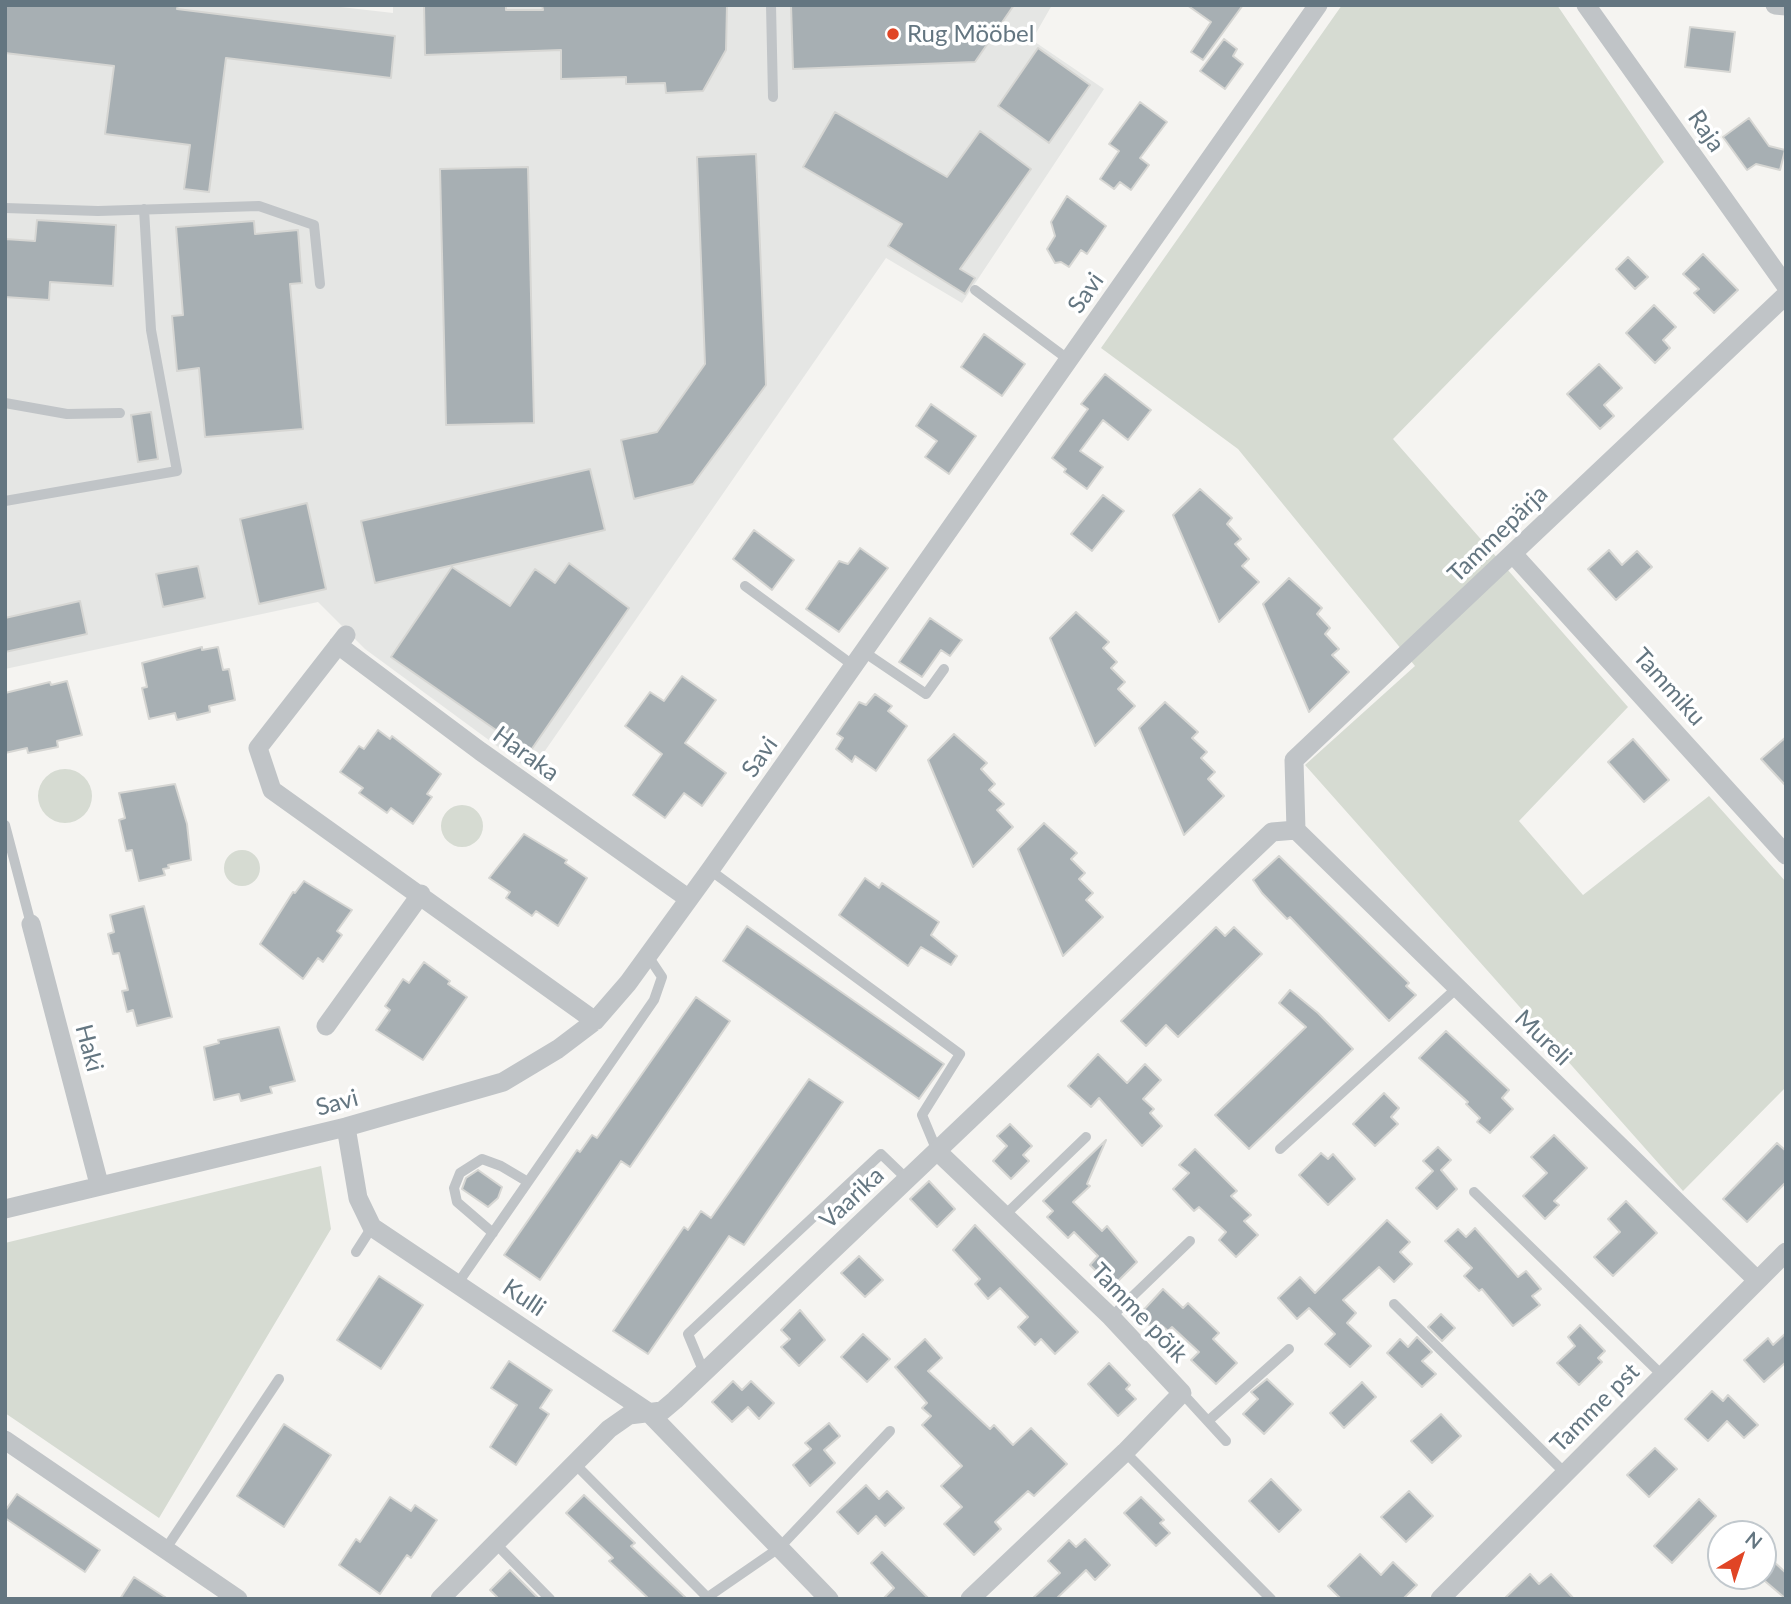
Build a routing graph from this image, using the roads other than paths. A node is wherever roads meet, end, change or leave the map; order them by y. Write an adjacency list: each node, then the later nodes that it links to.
1 (771, 5): 6 (lane)
2 (1318, 5): 13 (street, Savi)
3 (1775, 5): 4 (street)
4 (1786, 6)
5 (1594, 8): 10 (street, Raja)
6 (773, 97)
7 (5, 208): 8 (lane)
8 (144, 209): 9 (lane); 16 (lane)
9 (320, 285)
10 (1786, 286)
11 (975, 290): 13 (lane)
12 (1786, 295): 17 (street, Tammepärja)
13 (1069, 360): 19 (street, Savi)
14 (5, 403): 15 (lane)
15 (120, 413)
16 (5, 501)
17 (1513, 554): 22 (street, Tammepärja); 23 (street, Tammiku)
18 (745, 586): 19 (lane)
19 (859, 659): 20 (lane); 24 (street, Savi)
20 (944, 669)
21 (5, 825): 27 (lane)
22 (1296, 830): 29 (street, Mureli); 35 (street, Vaarika)
23 (1786, 855)
24 (710, 870): 26 (street, Savi); 35 (lane)
25 (421, 894): 26 (street, Haraka); 30 (street); 31 (street)
26 (689, 899): 28 (street, Savi)
27 (31, 924): 38 (street, Haki)
28 (648, 956): 30 (street, Savi); 37 (lane)
29 (1457, 988): 34 (lane); 47 (street, Mureli)
30 (595, 1021): 32 (street, Savi)
31 (326, 1026)
32 (345, 1126): 38 (street, Savi); 42 (street)
33 (1086, 1137): 41 (lane)
34 (1280, 1149)
35 (937, 1151): 36 (street, Vaarika); 41 (street, Tamme põik)
36 (908, 1180): 52 (street, Vaarika); 52 (lane)
37 (528, 1182): 43 (lane); 43 (lane)
38 (99, 1184): 40 (street, Savi)
39 (1474, 1192): 53 (lane)
40 (5, 1209)
41 (1006, 1213): 50 (street, Tamme põik)
42 (372, 1227): 45 (lane); 48 (street, Kulli)
43 (493, 1233): 48 (lane)
44 (1190, 1241): 50 (lane)
45 (356, 1252)
46 (1786, 1252): 47 (street, Tamme pst)
47 (1757, 1280): 53 (street, Tamme pst)
48 (458, 1283): 56 (street, Kulli)
49 (1394, 1304): 63 (lane)
50 (1111, 1317): 55 (street, Tamme põik)
51 (1289, 1349): 57 (lane)
52 (703, 1370): 56 (street, Vaarika)
53 (1662, 1375): 63 (street, Tamme pst)
54 (279, 1379): 66 (lane)
55 (1182, 1393): 57 (lane); 61 (street, Tamme põik)
56 (648, 1412): 62 (street, Vaarika); 65 (street, Kulli)
57 (1208, 1421): 60 (lane)
58 (890, 1432): 65 (lane)
59 (5, 1440): 66 (street)
60 (1226, 1441)
61 (1125, 1452): 72 (street, Tamme põik); 73 (lane)
62 (574, 1463): 64 (street, Vaarika); 67 (lane)
63 (1565, 1473): 74 (street, Tamme pst)
64 (495, 1542): 69 (street, Vaarika); 70 (lane)
65 (779, 1548): 67 (lane); 71 (street, Kulli)
66 (165, 1550): 68 (street)
67 (706, 1598)
68 (238, 1599)
69 (440, 1599)
70 (550, 1599)
71 (829, 1599)
72 (970, 1599)
73 (1271, 1599)
74 (1440, 1599)

